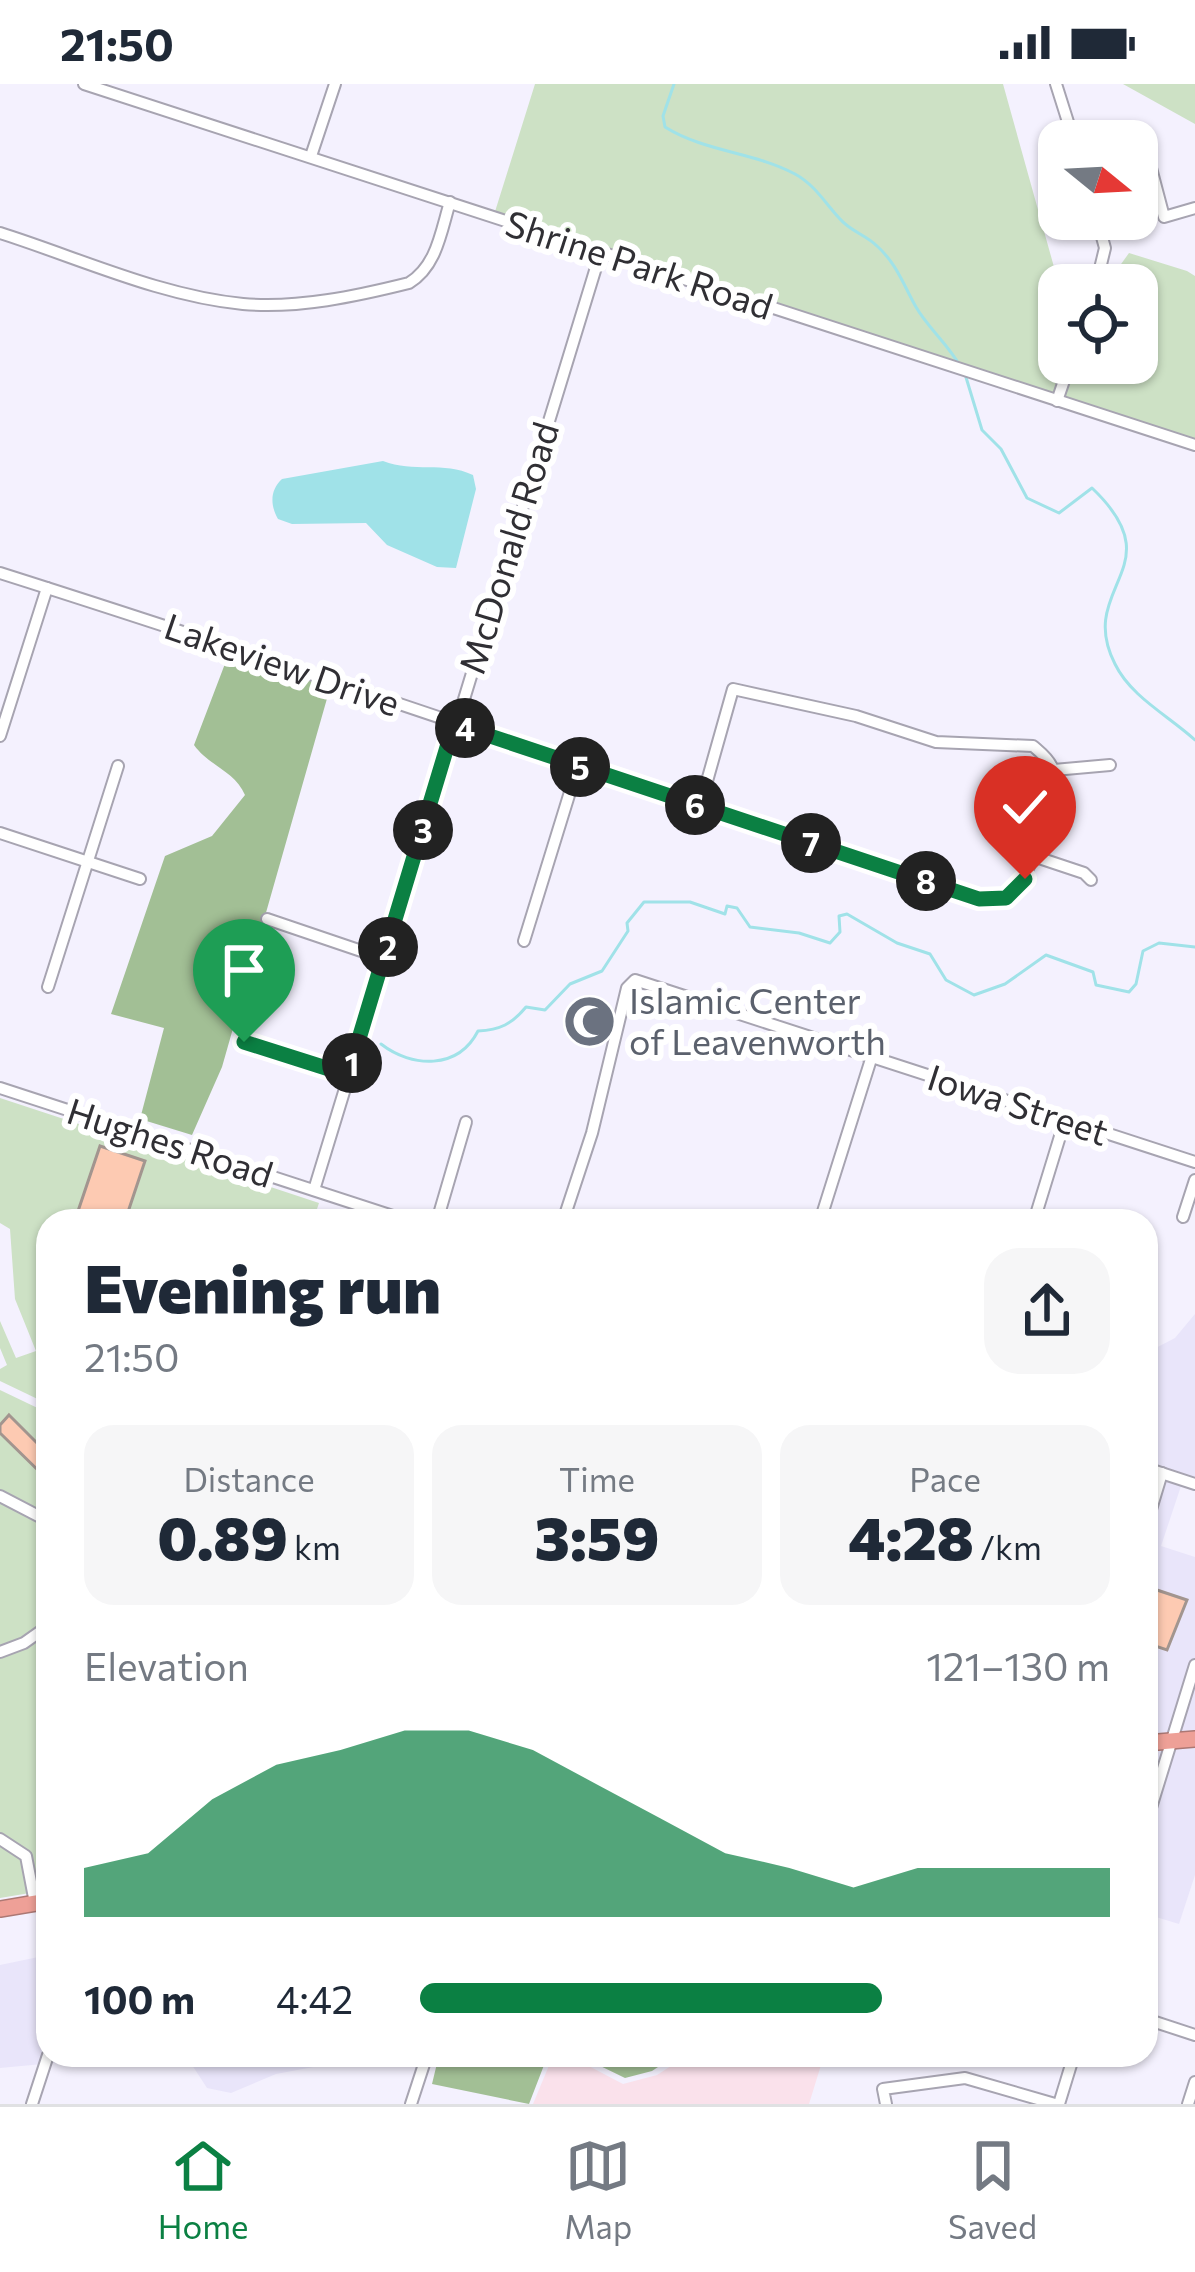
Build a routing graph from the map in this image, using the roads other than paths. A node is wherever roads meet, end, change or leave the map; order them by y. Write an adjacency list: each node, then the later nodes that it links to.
1 (84, 84): 5 (street, Shrine Park Road)
2 (335, 84): 5 (street)
3 (1056, 84): 4 (street)
4 (1067, 120)
5 (311, 156): 7 (street, Shrine Park Road)
6 (1158, 194): 8 (street)
7 (450, 202): 9 (street); 10 (street, Shrine Park Road)
8 (1195, 208)
9 (2, 231)
10 (601, 251): 12 (street, Shrine Park Road); 16 (street, McDonald Road)
11 (1063, 384): 12 (street)
12 (1058, 401): 13 (street, Shrine Park Road)
13 (1195, 445)
14 (0, 573): 15 (street, Lakeview Drive)
15 (47, 588): 16 (street, Lakeview Drive); 17 (street)
16 (454, 724): 20 (street, Lakeview Drive); 30 (street, McDonald Road)
17 (0, 736)
18 (1110, 765): 21 (street)
19 (118, 766): 25 (street)
20 (578, 766): 22 (street, Lakeview Drive); 29 (street)
21 (1054, 770): 22 (street); 24 (street)
22 (700, 806): 24 (street, Lakeview Drive)
23 (0, 833): 25 (street)
24 (1033, 856): 27 (street)
25 (88, 862): 26 (street); 31 (street)
26 (140, 879)
27 (1091, 880)
28 (267, 919): 30 (street)
29 (524, 941)
30 (385, 958): 34 (street, McDonald Road)
31 (48, 987)
32 (244, 1042): 34 (street)
33 (872, 1056): 36 (street, Iowa Street); 43 (street, Iowa Street); 44 (street)
34 (348, 1075): 40 (street, McDonald Road)
35 (0, 1088): 40 (street, Hughes Road)
36 (1064, 1120): 38 (street, Iowa Street); 45 (street)
37 (466, 1122): 42 (street)
38 (1195, 1162)
39 (1195, 1180): 46 (street)
40 (314, 1190): 41 (street, Hughes Road)
41 (371, 1209)
42 (441, 1209)
43 (567, 1209)
44 (824, 1209)
45 (1038, 1209)
46 (1183, 1216)
47 (1158, 1472): 48 (street)
48 (1162, 1473): 49 (street); 50 (street)
49 (1195, 1484)
50 (1158, 1486)
51 (0, 1496): 52 (street)
52 (36, 1515)
53 (36, 1634): 54 (street)
54 (0, 1652)
55 (1195, 1665): 57 (street)
56 (1195, 1739): 57 (highway)
57 (1172, 1740): 58 (highway); 59 (street)
58 (1158, 1742)
59 (1158, 1785)
60 (0, 1839): 61 (street)
61 (36, 1887)
62 (36, 1903): 63 (highway)
63 (0, 1909)
64 (1158, 2023): 65 (street)
65 (1195, 2035)
66 (44, 2067): 70 (street)
67 (423, 2067): 71 (street)
68 (1071, 2067): 73 (street)
69 (1195, 2082): 74 (street)
70 (32, 2104)
71 (411, 2104)
72 (886, 2104): 73 (street)
73 (1057, 2104)
74 (1188, 2104)

